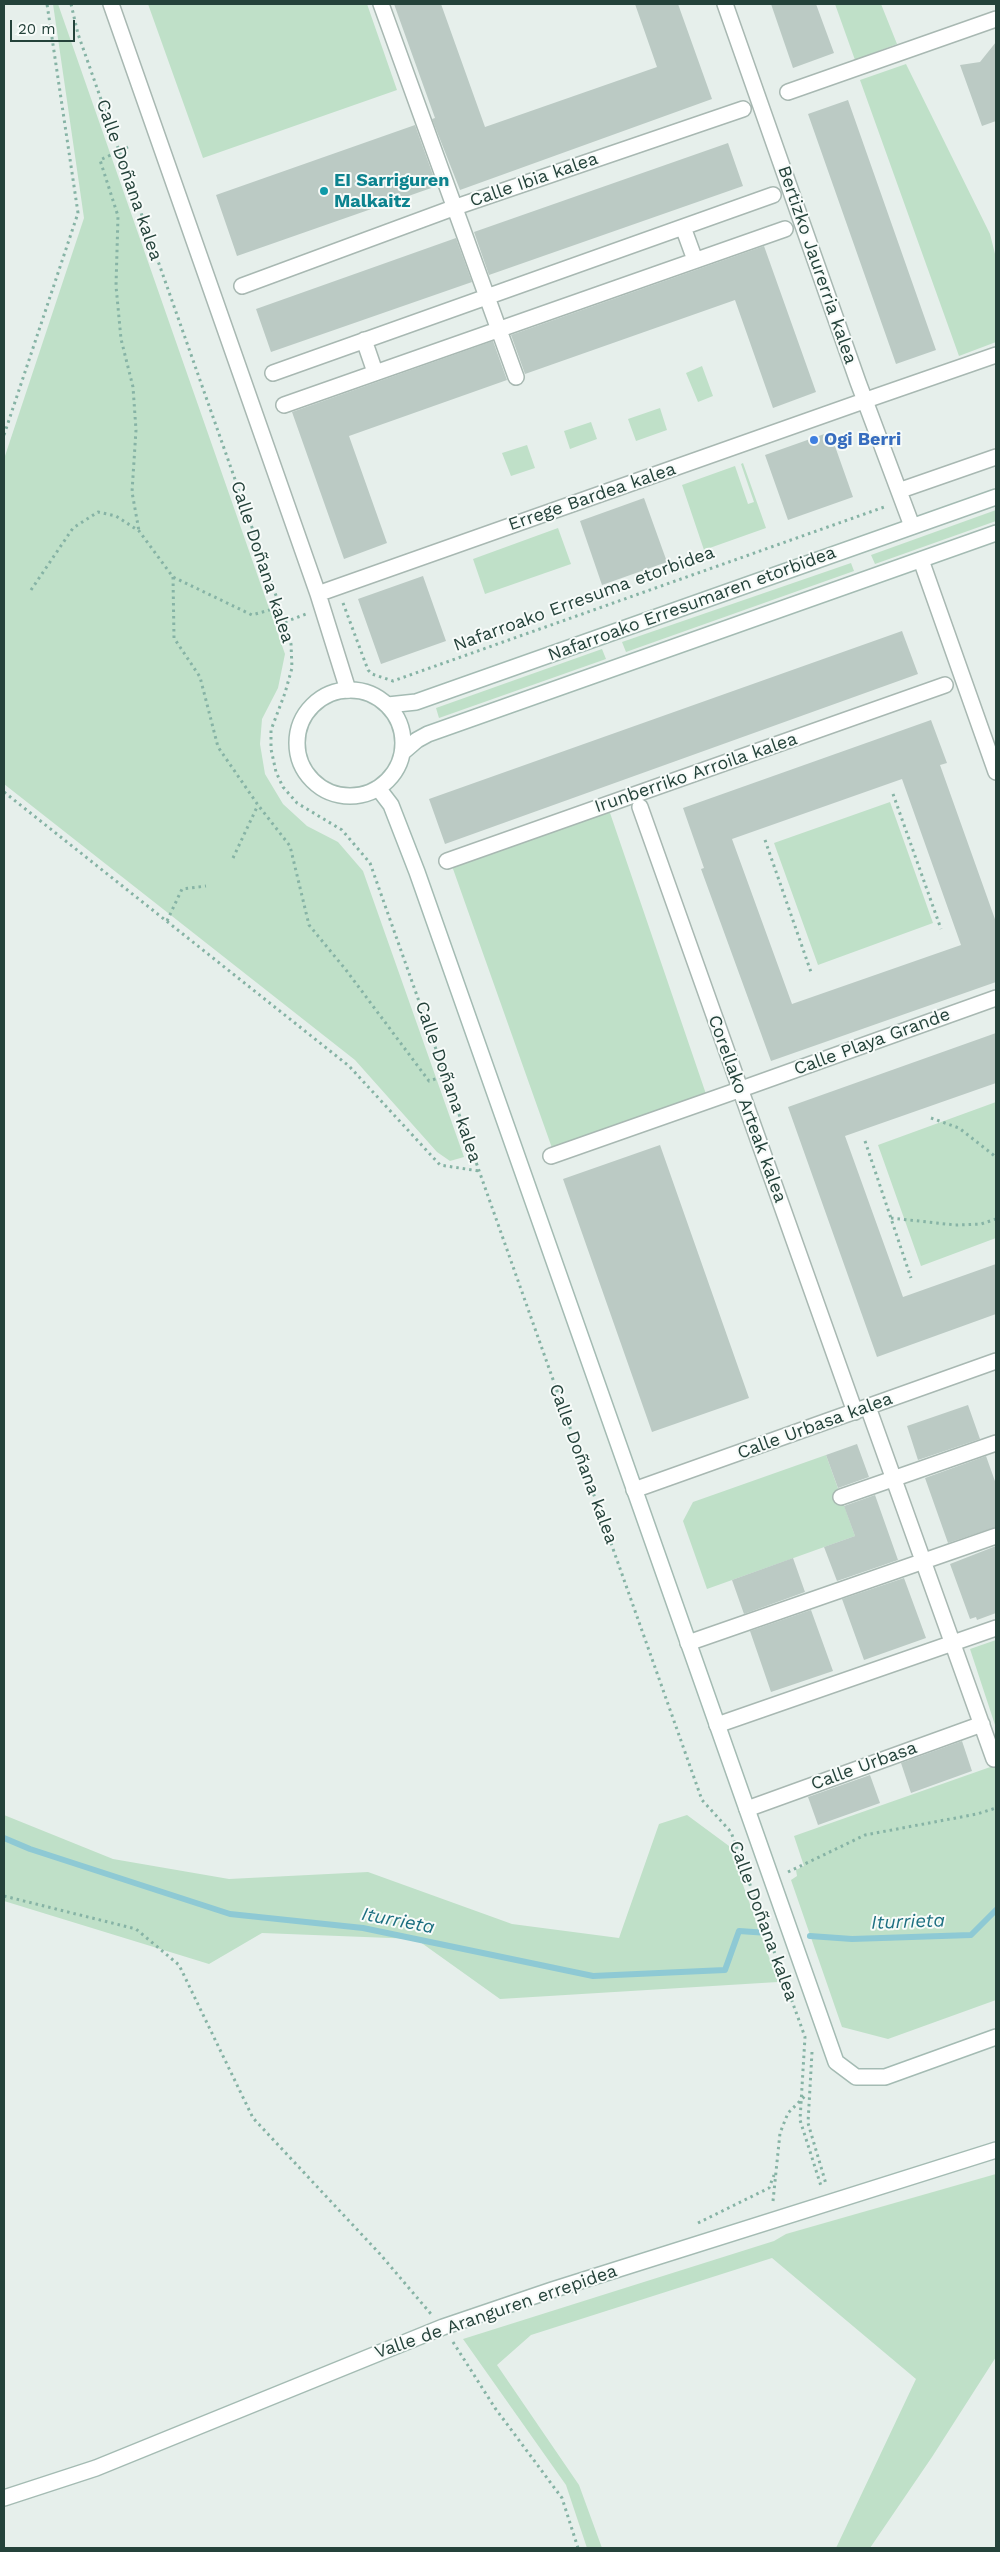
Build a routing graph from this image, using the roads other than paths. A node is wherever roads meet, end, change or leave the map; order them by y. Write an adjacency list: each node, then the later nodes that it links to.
1 (112, 4): 29 (street)
2 (381, 4): 8 (street)
3 (725, 4): 24 (street, Bertizko Jaurerria kalea)
4 (996, 18): 5 (street)
5 (788, 92)
6 (743, 109): 8 (street, Calle Ibia kalea)
7 (773, 194): 9 (street)
8 (453, 208): 12 (street, Calle Ibia kalea); 13 (street)
9 (683, 227): 11 (street); 13 (street)
10 (785, 229): 11 (street)
11 (695, 260): 14 (street)
12 (242, 286)
13 (487, 297): 14 (street); 15 (street)
14 (498, 329): 17 (street); 19 (street)
15 (364, 340): 17 (street); 18 (street)
16 (996, 354): 27 (street, Errege Bardea kalea)
17 (375, 372): 20 (street)
18 (273, 373)
19 (516, 377)
20 (284, 404)
21 (996, 457): 22 (street)
22 (904, 489)
23 (996, 497): 24 (street, Nafarroako Erresumaren etorbidea)
24 (912, 526): 30 (street, Nafarroako Erresumaren etorbidea)
25 (996, 533): 26 (street, Nafarroako Erresumaren etorbidea)
26 (921, 560): 31 (street, Nafarroako Erresumaren etorbidea); 32 (street)
27 (326, 591)
28 (945, 686): 35 (street, Irunberriko Arroila kalea)
29 (348, 690): 30 (street); 33 (street)
30 (388, 705): 31 (street)
31 (403, 752): 33 (street)
32 (996, 772)
33 (378, 788): 42 (street, Calle Doñana kalea)
34 (640, 807): 39 (street, Corellako Arteak kalea)
35 (447, 861)
36 (996, 998): 37 (street, Calle Playa Grande)
37 (551, 1156)
38 (996, 1361): 39 (street, Calle Urbasa kalea)
39 (861, 1409): 41 (street); 42 (street, Calle Urbasa kalea)
40 (996, 1443): 41 (street)
41 (894, 1479): 43 (street); 45 (street)
42 (634, 1490): 47 (street, Calle Doñana kalea)
43 (841, 1497)
44 (996, 1536): 45 (street)
45 (923, 1561): 47 (street); 48 (street)
46 (996, 1628): 48 (street)
47 (688, 1643): 50 (street, Calle Doñana kalea)
48 (953, 1643): 49 (street); 50 (street)
49 (982, 1724): 51 (street); 52 (street, Calle Urbasa)
50 (717, 1725): 52 (street, Calle Doñana kalea)
51 (994, 1759)
52 (747, 1809): 53 (street, Calle Doñana kalea)
53 (996, 2037)
54 (996, 2150): 55 (street, Valle de Aranguren errepidea)
55 (4, 2498)

